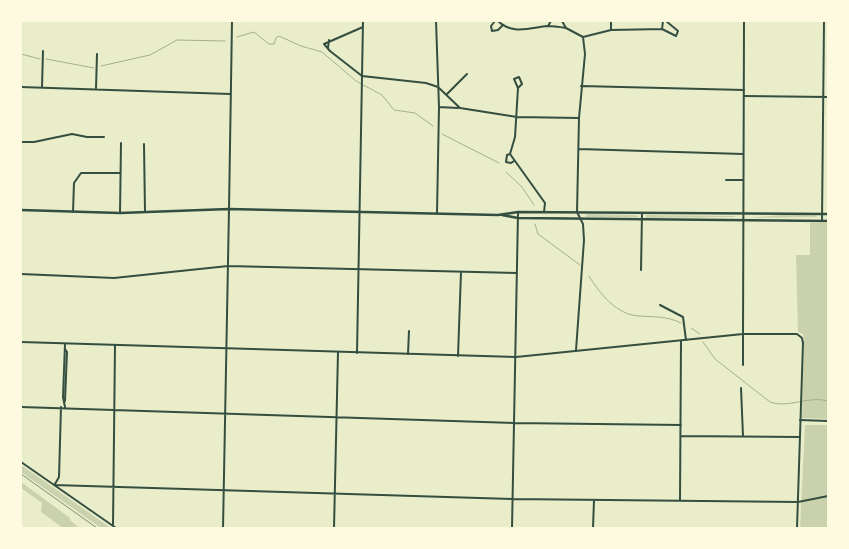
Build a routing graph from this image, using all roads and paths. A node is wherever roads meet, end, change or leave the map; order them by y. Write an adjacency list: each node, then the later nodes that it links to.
1 (232, 21): 31 (street)
2 (363, 21): 13 (street)
3 (436, 21): 27 (street)
4 (497, 21): 11 (street); 11 (street)
5 (552, 21): 12 (street)
6 (562, 21): 14 (street)
7 (611, 21): 16 (street)
8 (665, 21): 15 (street); 15 (street)
9 (744, 21): 30 (street)
10 (824, 21): 34 (street)
11 (503, 25): 12 (street)
12 (548, 26): 14 (street)
13 (363, 27): 18 (street); 23 (street)
14 (566, 28): 17 (street)
15 (662, 29): 16 (street)
16 (610, 30): 17 (street)
17 (583, 37): 24 (street)
18 (329, 40): 19 (street); 19 (street)
19 (328, 48): 23 (street)
20 (43, 50): 26 (street)
21 (97, 54): 28 (street)
22 (467, 74): 32 (street)
23 (362, 76): 27 (street); 55 (street)
24 (581, 86): 30 (street); 39 (street)
25 (21, 87): 26 (street)
26 (42, 87): 28 (street)
27 (438, 87): 32 (street); 36 (street)
28 (96, 88): 31 (street)
29 (518, 88): 38 (street)
30 (744, 90): 33 (street)
31 (230, 94): 51 (street)
32 (447, 94): 37 (street)
33 (744, 96): 34 (street); 46 (street)
34 (823, 97): 35 (street); 63 (street)
35 (828, 97)
36 (439, 107): 37 (street); 61 (street)
37 (458, 108): 38 (street)
38 (517, 117): 39 (street); 45 (street)
39 (580, 118): 44 (street)
40 (104, 137): 41 (street)
41 (21, 142)
42 (120, 143): 48 (street)
43 (144, 144): 54 (street)
44 (579, 149): 46 (street); 58 (street)
45 (510, 154): 47 (street); 47 (street)
46 (742, 154): 50 (street)
47 (514, 160): 57 (street)
48 (120, 172): 53 (street); 59 (street)
49 (726, 180): 50 (street)
50 (743, 180): 62 (street)
51 (229, 209): 54 (main road); 55 (main road); 72 (street)
52 (21, 210): 53 (main road)
53 (73, 212): 59 (main road)
54 (144, 212): 59 (main road)
55 (360, 212): 61 (main road); 73 (street)
56 (518, 212): 57 (main road); 65 (main road); 66 (street)
57 (544, 212): 58 (main road)
58 (577, 212): 60 (main road); 67 (street)
59 (120, 213)
60 (642, 213): 62 (main road); 68 (street)
61 (437, 214): 65 (main road)
62 (742, 214): 63 (main road); 69 (street)
63 (822, 214): 64 (main road); 70 (street)
64 (828, 214)
65 (498, 215): 66 (main road)
66 (518, 218): 67 (main road); 76 (street)
67 (581, 219): 68 (main road); 87 (street)
68 (642, 220): 69 (main road); 74 (street)
69 (742, 220): 70 (main road); 80 (street)
70 (822, 221): 71 (main road)
71 (828, 221)
72 (228, 266): 73 (street); 77 (street); 86 (street)
73 (358, 269): 75 (street); 89 (street)
74 (641, 270)
75 (461, 272): 76 (street); 91 (street)
76 (518, 273): 92 (street)
77 (21, 274)
78 (660, 305): 81 (street)
79 (409, 331): 90 (street)
80 (743, 334): 81 (street); 93 (street); 101 (street)
81 (686, 340): 82 (street)
82 (681, 341): 87 (street); 104 (street)
83 (21, 342): 84 (street)
84 (65, 344): 85 (street); 97 (street)
85 (115, 345): 86 (street); 98 (street)
86 (226, 349): 88 (street); 99 (street)
87 (576, 350): 92 (street)
88 (338, 352): 89 (street); 100 (street)
89 (357, 352): 90 (street)
90 (408, 354): 91 (street)
91 (458, 356): 92 (street)
92 (516, 357): 103 (street)
93 (744, 365)
94 (742, 388): 106 (street)
95 (21, 406): 96 (street)
96 (61, 407): 97 (street); 109 (street)
97 (65, 408): 98 (street)
98 (114, 410): 99 (street); 110 (street)
99 (226, 413): 100 (street); 111 (street)
100 (336, 416): 103 (street); 112 (street)
101 (800, 420): 102 (street); 107 (street)
102 (828, 421)
103 (514, 423): 104 (street); 114 (street)
104 (680, 425): 105 (street)
105 (681, 436): 106 (street); 116 (street)
106 (743, 436): 107 (street)
107 (800, 437): 117 (street)
108 (21, 462): 109 (street)
109 (54, 485): 110 (street); 118 (street)
110 (113, 487): 111 (street); 118 (street)
111 (224, 490): 112 (street); 120 (street)
112 (334, 494): 114 (street); 121 (street)
113 (828, 496): 117 (street)
114 (512, 499): 115 (street); 122 (street)
115 (594, 500): 116 (street); 123 (street)
116 (680, 500): 117 (street)
117 (798, 502): 124 (street)
118 (112, 525): 119 (street)
119 (116, 528)
120 (223, 528)
121 (334, 528)
122 (512, 528)
123 (593, 528)
124 (797, 528)

